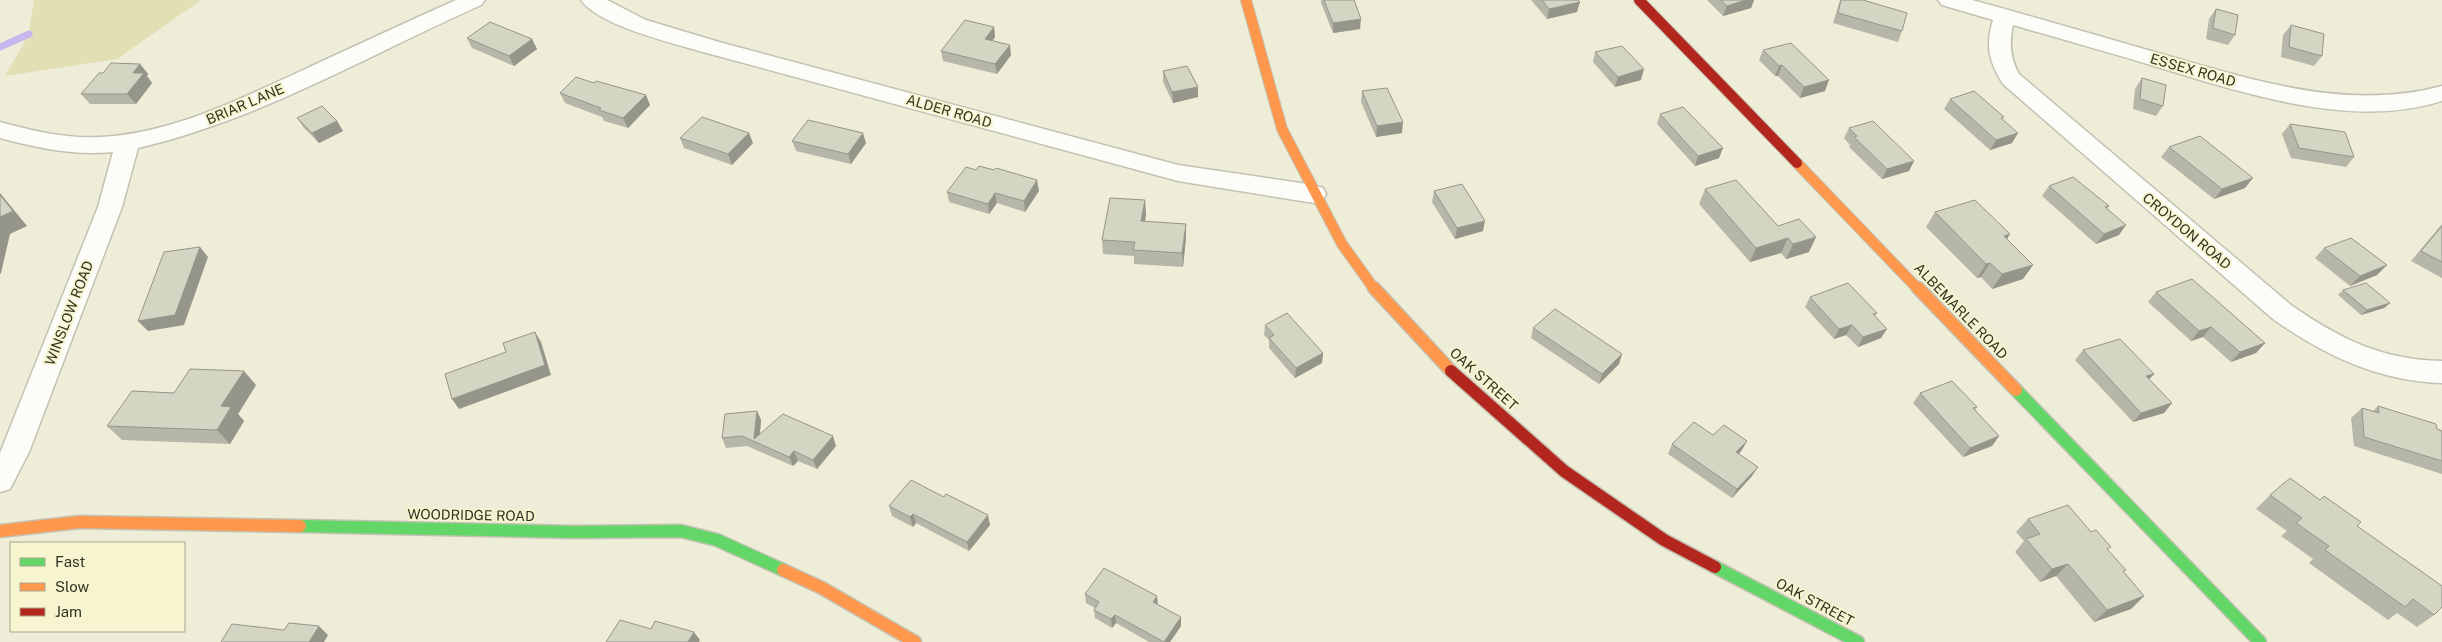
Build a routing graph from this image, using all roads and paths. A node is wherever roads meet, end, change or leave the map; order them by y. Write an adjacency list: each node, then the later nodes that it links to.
1 (474, 0): 9 (street, BRIAR LANE)
2 (592, 0): 10 (street, ALDER ROAD)
3 (1246, 0): 10 (street, OAK STREET)
4 (1639, 0): 16 (street, ALBEMARLE ROAD)
5 (1949, 0): 6 (street, ESSEX ROAD)
6 (2005, 16): 7 (street, ESSEX ROAD); 11 (street, CROYDON ROAD)
7 (2442, 94)
8 (0, 130): 9 (street, BRIAR LANE)
9 (128, 142): 12 (street, WINSLOW ROAD)
10 (1314, 194): 15 (street, OAK STREET)
11 (2442, 372)
12 (0, 480)
13 (0, 531): 14 (street, WOODRIDGE ROAD)
14 (916, 642)
15 (1858, 642)
16 (2260, 642)

